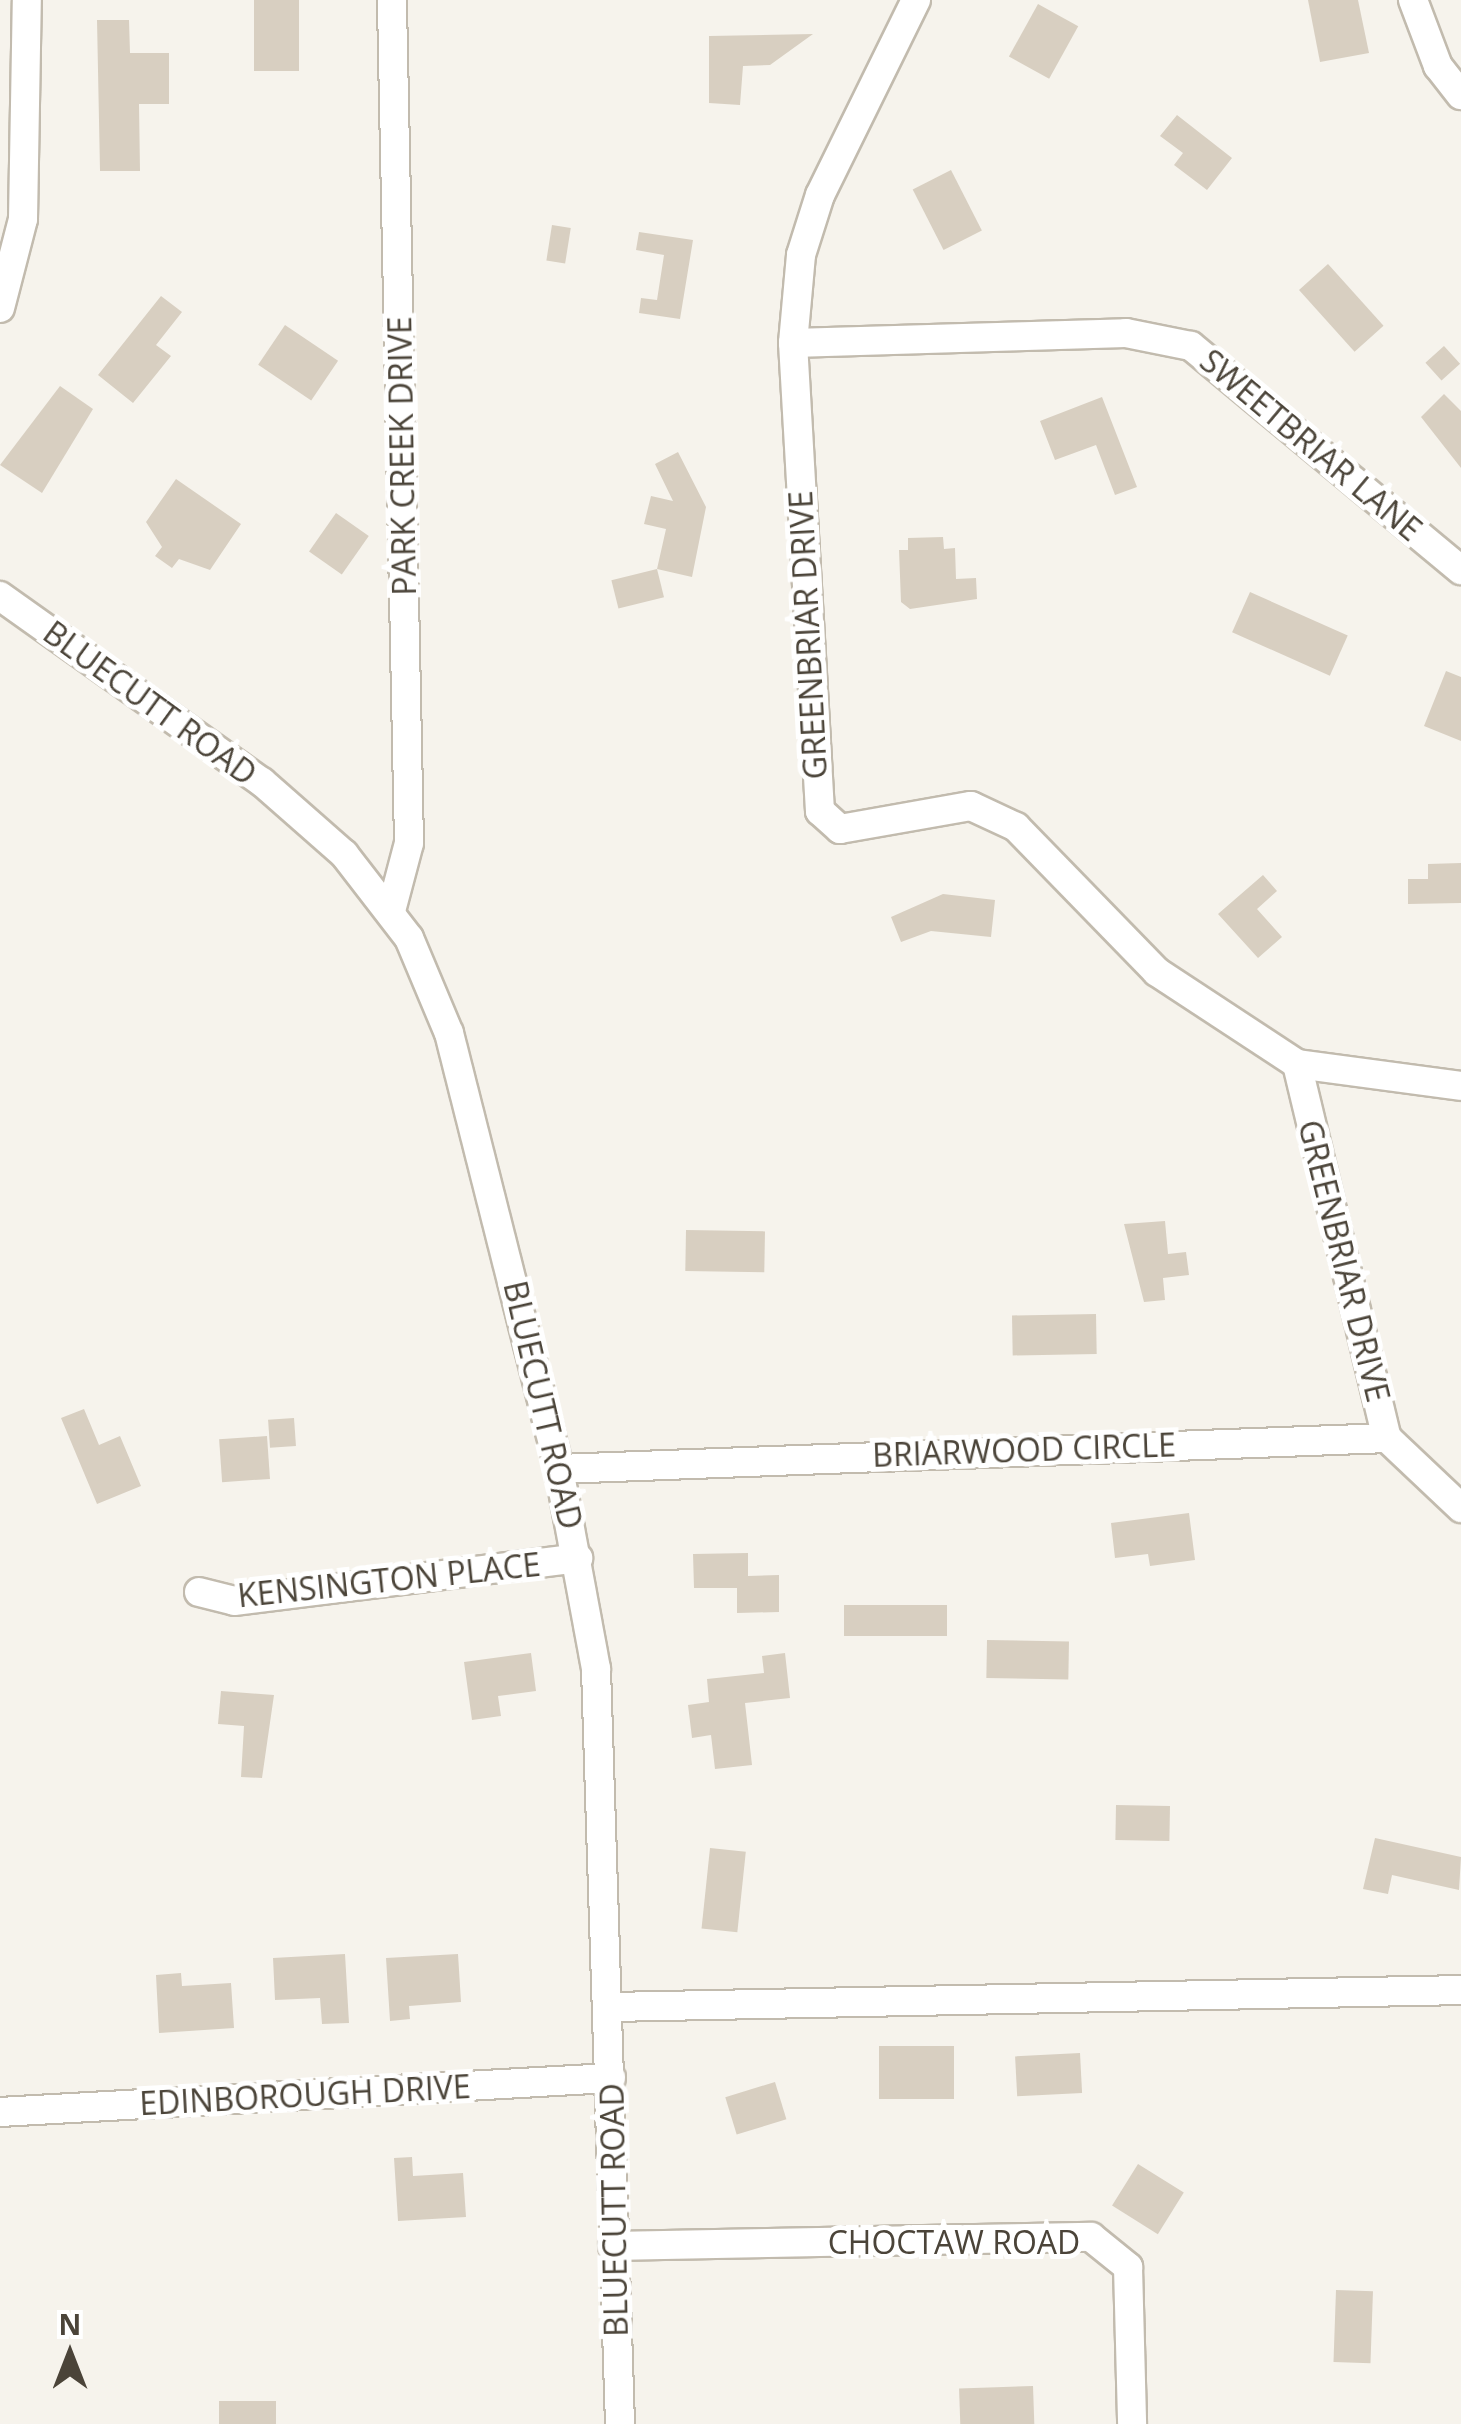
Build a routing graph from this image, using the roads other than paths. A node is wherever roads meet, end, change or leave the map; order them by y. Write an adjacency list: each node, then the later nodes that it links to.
1 (27, 0): 6 (street)
2 (392, 0): 10 (street, PARK CREEK DRIVE)
3 (916, 0): 7 (street, GREENBRIAR DRIVE)
4 (1413, 0): 5 (street)
5 (1461, 94)
6 (0, 308)
7 (793, 343): 8 (street, SWEETBRIAR LANE); 11 (street, GREENBRIAR DRIVE)
8 (1461, 570)
9 (0, 596): 10 (street, BLUECUTT ROAD)
10 (391, 911): 14 (street, BLUECUTT ROAD)
11 (1297, 1064): 12 (street); 13 (street, GREENBRIAR DRIVE)
12 (1461, 1086)
13 (1387, 1438): 14 (street, BRIARWOOD CIRCLE); 15 (street)
14 (559, 1468): 16 (street, BLUECUTT ROAD)
15 (1461, 1508)
16 (578, 1558): 17 (street, KENSINGTON PLACE); 19 (street, BLUECUTT ROAD)
17 (200, 1592)
18 (1461, 1990): 19 (street)
19 (610, 2007): 20 (street, BLUECUTT ROAD)
20 (611, 2078): 21 (street, EDINBOROUGH DRIVE); 22 (street, BLUECUTT ROAD)
21 (0, 2112)
22 (613, 2246): 23 (street, BLUECUTT ROAD); 24 (street, CHOCTAW ROAD)
23 (620, 2424)
24 (1132, 2424)

